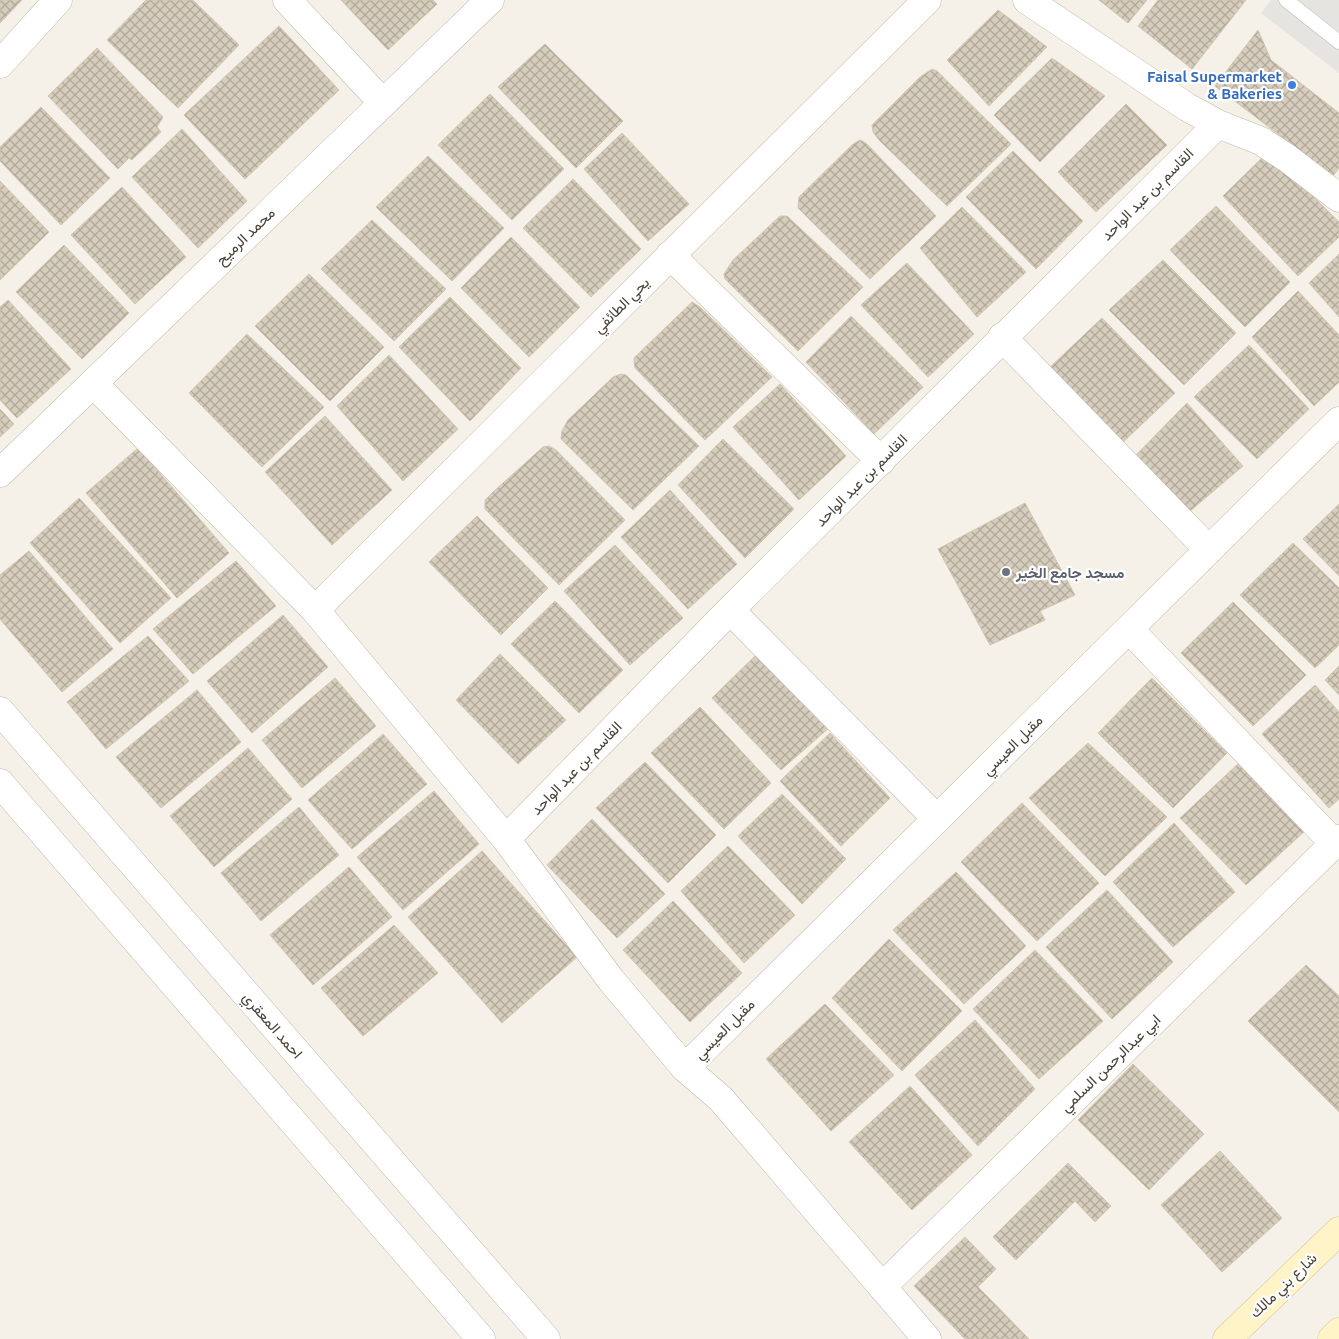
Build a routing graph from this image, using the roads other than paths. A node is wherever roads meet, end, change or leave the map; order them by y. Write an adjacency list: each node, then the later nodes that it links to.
1 (58, 0): 8 (street)
2 (287, 0): 9 (street)
3 (490, 0): 9 (street, محمد الرميح)
4 (927, 0): 12 (street, يحي الطائفي)
5 (1027, 0): 10 (street)
6 (1286, 0): 7 (lane)
7 (1339, 42)
8 (0, 64)
9 (384, 103): 14 (street, محمد الرميح)
10 (1218, 124): 11 (street); 13 (street, القاسم بن عبد الواحد)
11 (1339, 198)
12 (670, 256): 16 (street); 19 (street, يحي الطائفي)
13 (1002, 337): 16 (street, القاسم بن عبد الواحد); 18 (street)
14 (93, 384): 17 (street, محمد الرميح); 19 (street)
15 (1339, 421): 18 (street, مقبل العيسي)
16 (881, 461): 20 (street, القاسم بن عبد الواحد)
17 (0, 473)
18 (1209, 550): 21 (street, مقبل العيسي)
19 (315, 610): 25 (street)
20 (730, 610): 24 (street); 25 (street, القاسم بن عبد الواحد)
21 (1129, 629): 24 (street, مقبل العيسي); 26 (street)
22 (0, 711): 32 (street, احمد المعقري)
23 (0, 784): 31 (street)
24 (937, 818): 27 (street, مقبل العيسي)
25 (506, 839): 27 (street)
26 (1337, 842): 29 (street, ابي عبدالرحمن السلمي)
27 (685, 1068): 29 (street)
28 (1339, 1231): 34 (main road, شارع بني مالك)
29 (882, 1287): 33 (street)
30 (1339, 1332): 35 (main road)
31 (481, 1339)
32 (546, 1339)
33 (926, 1339)
34 (1227, 1339)
35 (1332, 1339)

